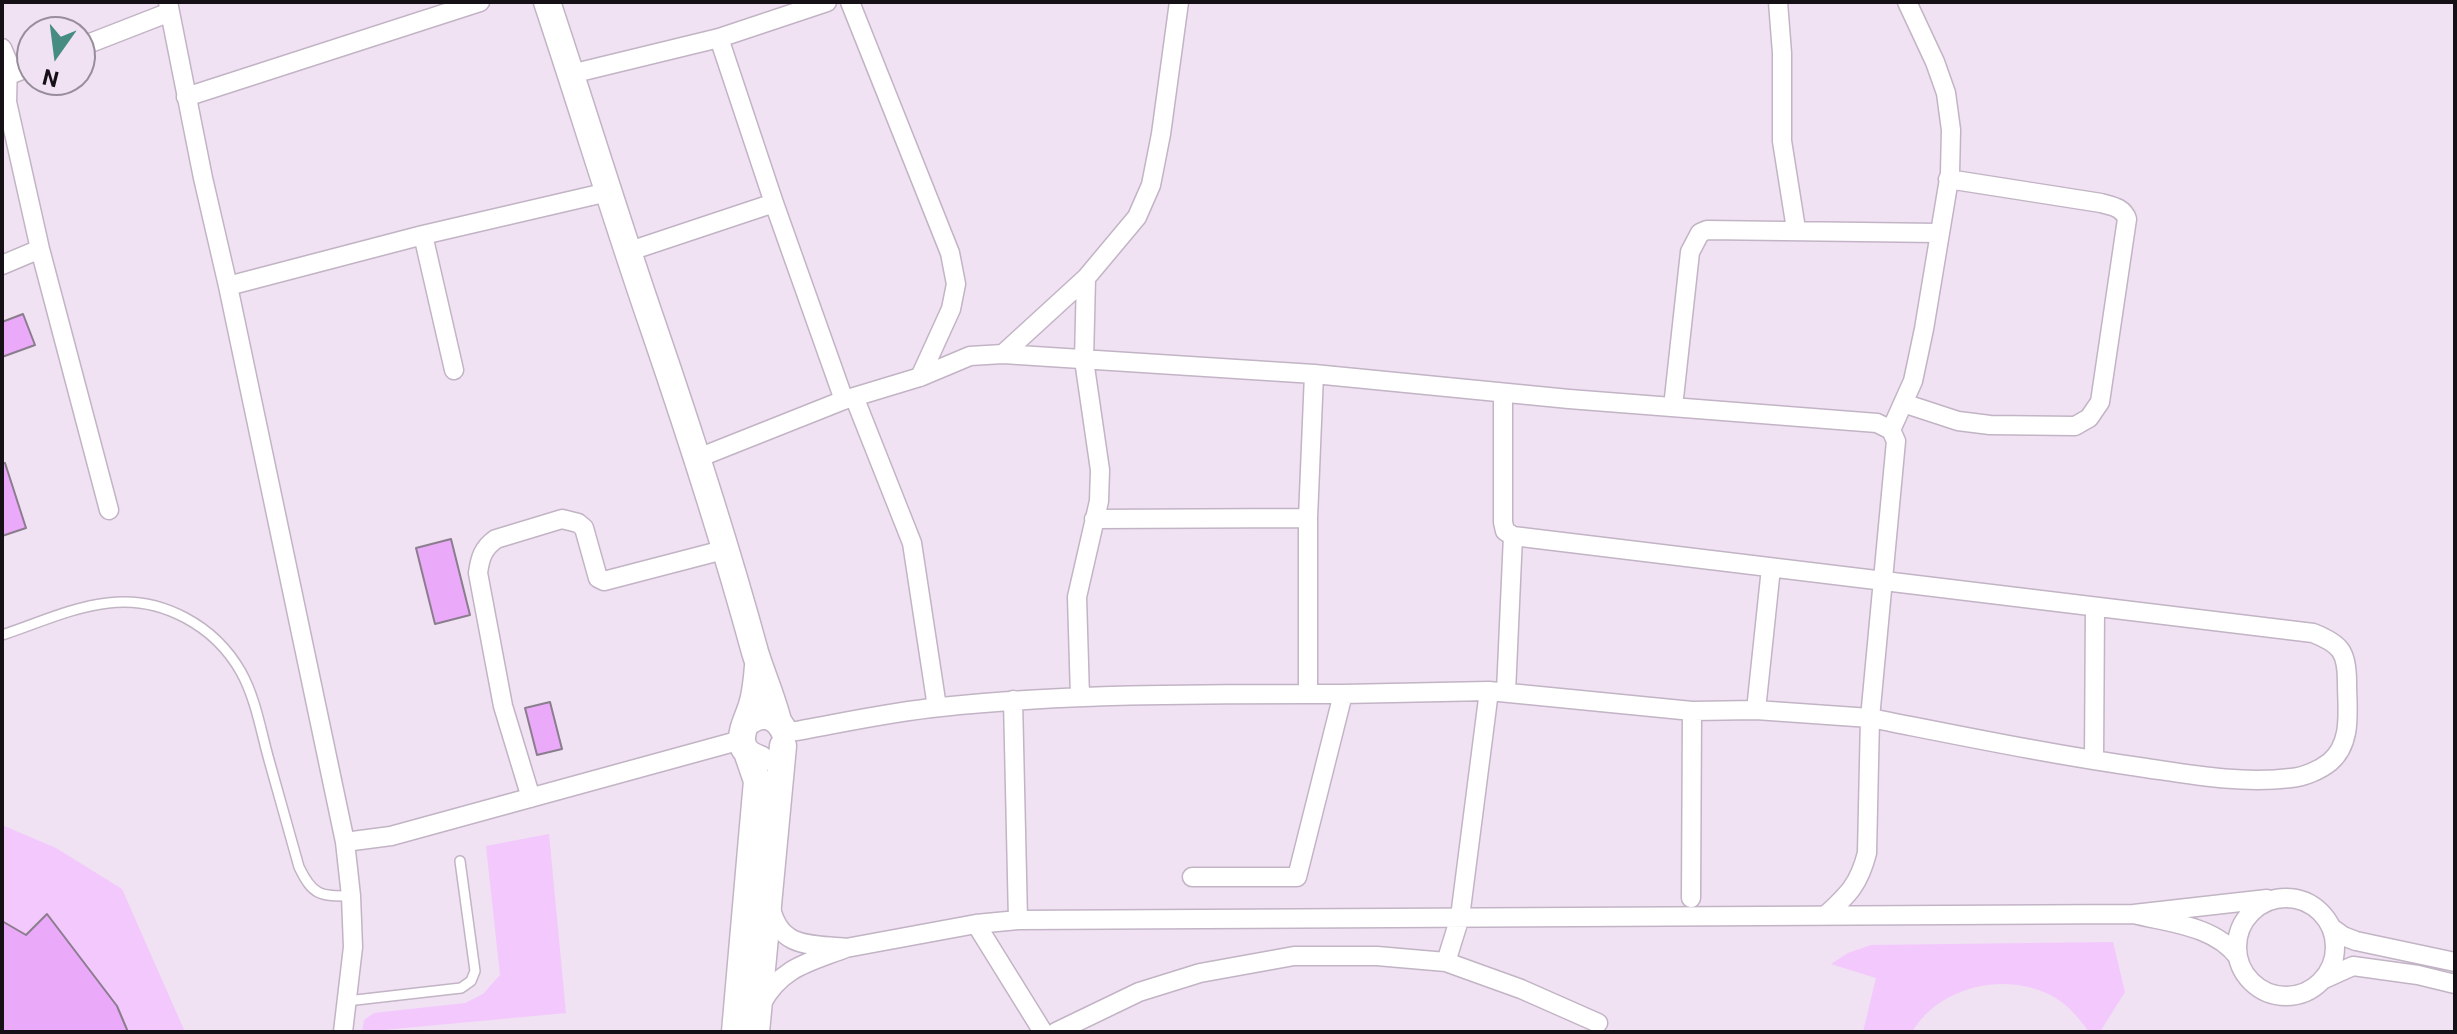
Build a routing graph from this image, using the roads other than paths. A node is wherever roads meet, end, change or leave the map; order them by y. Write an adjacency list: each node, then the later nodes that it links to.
1 (480, 2): 14 (street)
2 (547, 2): 12 (main road)
3 (827, 2): 9 (street)
4 (850, 2): 30 (street)
5 (1179, 2): 24 (street)
6 (1778, 2): 18 (street)
7 (1907, 2): 15 (street)
8 (169, 7): 10 (street); 14 (street)
9 (719, 38): 12 (street); 17 (street)
10 (96, 40)
11 (2, 48): 13 (street)
12 (571, 74): 16 (main road)
13 (5, 77): 21 (street)
14 (186, 97): 25 (street)
15 (1948, 179): 19 (street); 33 (street)
16 (608, 192): 20 (street); 22 (main road)
17 (774, 203): 22 (street); 32 (street)
18 (1796, 229): 19 (street); 34 (street)
19 (1938, 233): 33 (street)
20 (423, 235): 25 (street); 28 (street)
21 (40, 249): 23 (street); 37 (street)
22 (627, 252): 36 (main road)
23 (2, 265)
24 (1086, 278): 26 (street); 27 (street)
25 (228, 286): 60 (street)
26 (1003, 354): 27 (street); 30 (street)
27 (1084, 360): 29 (street); 39 (street)
28 (454, 370)
29 (1314, 374): 31 (street); 38 (street)
30 (920, 377): 32 (street)
31 (1503, 393): 34 (street); 40 (street)
32 (850, 399): 36 (street); 52 (street)
33 (1903, 403): 35 (street)
34 (1673, 407): 35 (street)
35 (1891, 430): 43 (street)
36 (698, 458): 41 (main road)
37 (109, 510)
38 (1308, 518): 39 (street); 48 (street)
39 (1094, 519): 50 (street)
40 (1513, 536): 42 (street); 47 (street)
41 (727, 549): 46 (main road); 59 (street)
42 (1771, 568): 43 (street); 53 (street)
43 (1883, 580): 44 (street); 55 (street)
44 (2095, 607): 58 (street); 58 (street)
45 (2, 635): 63 (lane)
46 (758, 663): 56 (main road); 57 (main road)
47 (1497, 691): 49 (street); 54 (street); 69 (street)
48 (1308, 694): 49 (street); 50 (street)
49 (1343, 694): 62 (street)
50 (1080, 697): 51 (street)
51 (1013, 700): 52 (street); 70 (street)
52 (937, 707): 56 (street)
53 (1756, 710): 54 (street); 55 (street)
54 (1692, 711): 64 (street)
55 (1870, 718): 58 (street); 68 (street)
56 (782, 733): 57 (main road); 57 (main road); 66 (main road)
57 (745, 738): 59 (street); 83 (main road)
58 (2094, 760)
59 (531, 798): 60 (street)
60 (345, 842): 63 (street)
61 (460, 861): 79 (lane)
62 (1192, 877)
63 (351, 896): 79 (street)
64 (1691, 898)
65 (2278, 898): 67 (street); 72 (street); 74 (street)
66 (769, 901): 73 (street); 80 (main road)
67 (2134, 914): 68 (street); 74 (street)
68 (1826, 915): 69 (street)
69 (1460, 917): 70 (street); 75 (street)
70 (1018, 920): 71 (street)
71 (976, 924): 73 (street); 84 (street)
72 (2332, 928): 76 (street); 77 (street)
73 (846, 948): 80 (street)
74 (2238, 957): 77 (street)
75 (1446, 962): 81 (street); 85 (street)
76 (2455, 962)
77 (2322, 980): 78 (street)
78 (2455, 984)
79 (347, 1001): 82 (street)
80 (758, 1021)
81 (1604, 1028)
82 (343, 1032)
83 (735, 1032)
84 (1043, 1032)
85 (1056, 1032)

